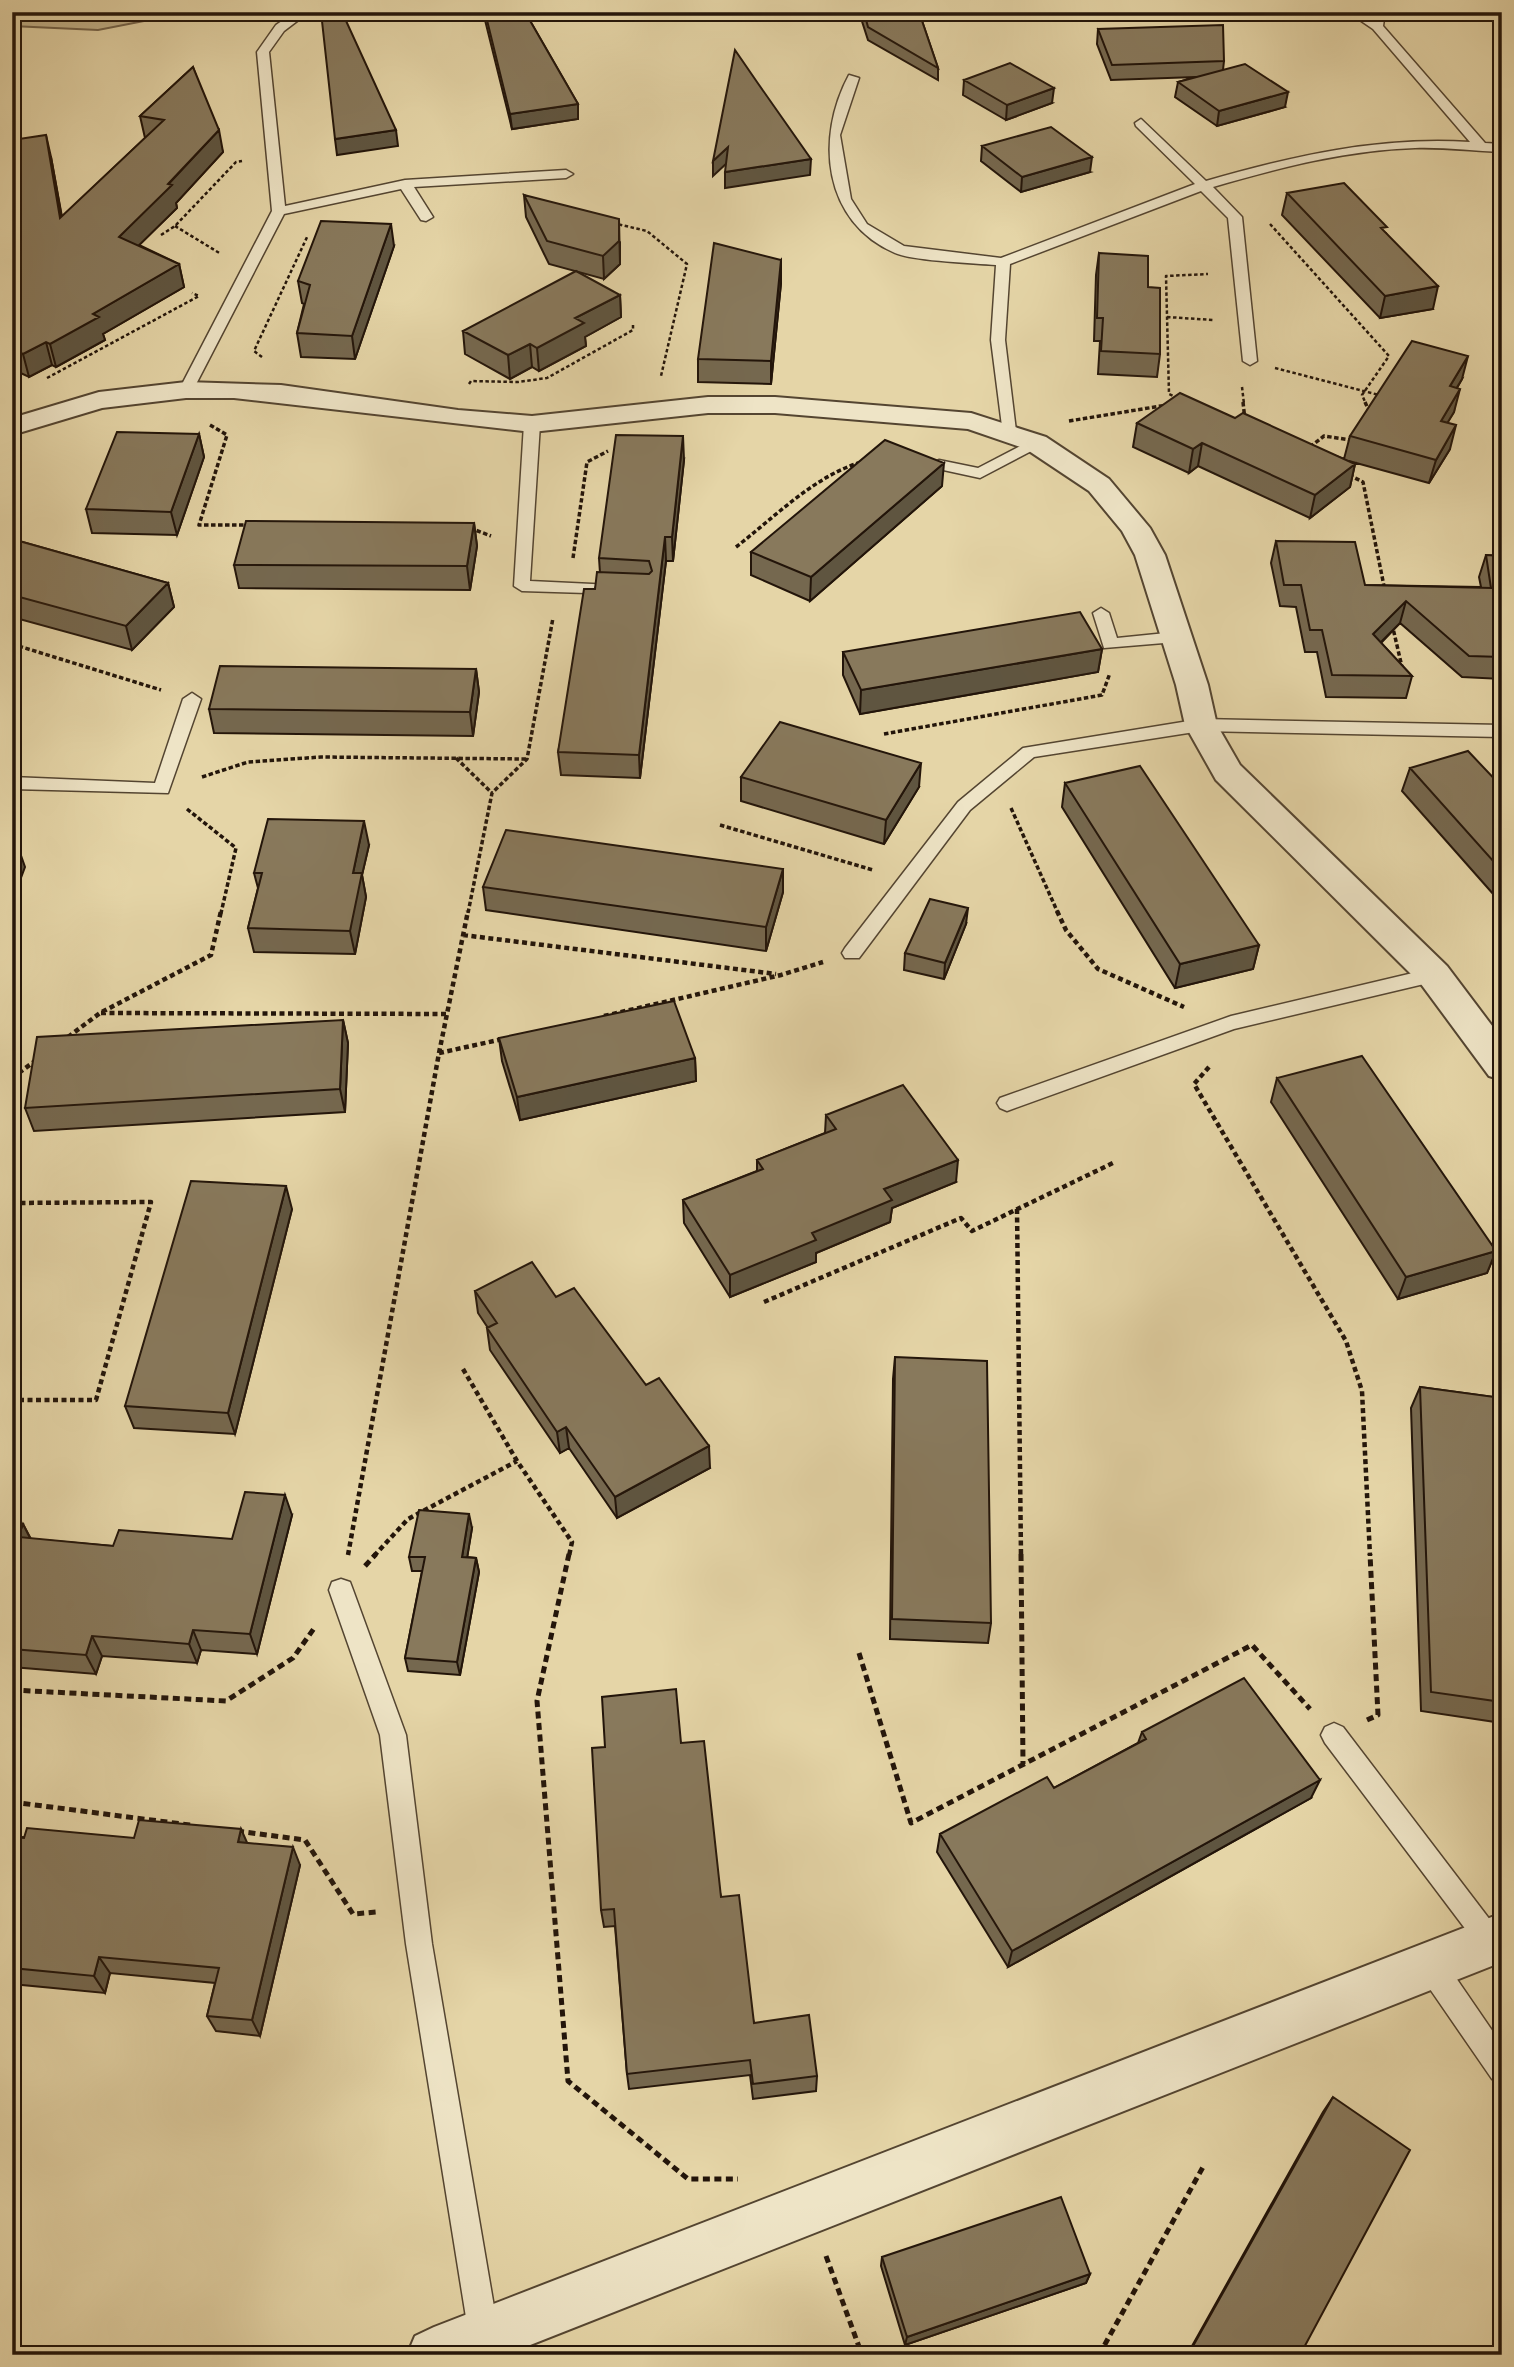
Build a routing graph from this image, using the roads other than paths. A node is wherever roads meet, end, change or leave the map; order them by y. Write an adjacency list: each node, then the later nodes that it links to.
1 (303, 12): 11 (lane)
2 (1354, 12): 3 (lane)
3 (1378, 19): 6 (lane)
4 (853, 78): 13 (lane)
5 (1141, 123): 10 (lane)
6 (1481, 148): 7 (lane); 10 (lane)
7 (1502, 148)
8 (566, 174): 9 (lane)
9 (405, 184): 11 (lane); 12 (lane)
10 (1202, 185): 13 (lane); 14 (lane)
11 (279, 211): 15 (lane)
12 (426, 217)
13 (1003, 262): 18 (lane)
14 (1250, 361)
15 (186, 390): 16 (street); 17 (street)
16 (532, 424): 18 (street); 21 (lane)
17 (13, 426)
18 (1008, 431): 19 (street)
19 (1036, 443): 20 (lane); 23 (street)
20 (939, 465)
21 (631, 591)
22 (1101, 613): 23 (lane)
23 (1177, 637): 25 (street)
24 (192, 699): 27 (lane)
25 (1201, 725): 26 (lane); 28 (lane); 29 (street)
26 (1502, 731)
27 (12, 783)
28 (852, 953)
29 (1434, 975): 30 (street); 31 (lane)
30 (1502, 1066)
31 (1007, 1104)
32 (341, 1590): 37 (lane)
33 (1334, 1735): 34 (lane)
34 (1497, 1940): 35 (street)
35 (1431, 1966): 36 (lane); 37 (street)
36 (1502, 2069)
37 (484, 2336): 38 (street)
38 (434, 2355)

